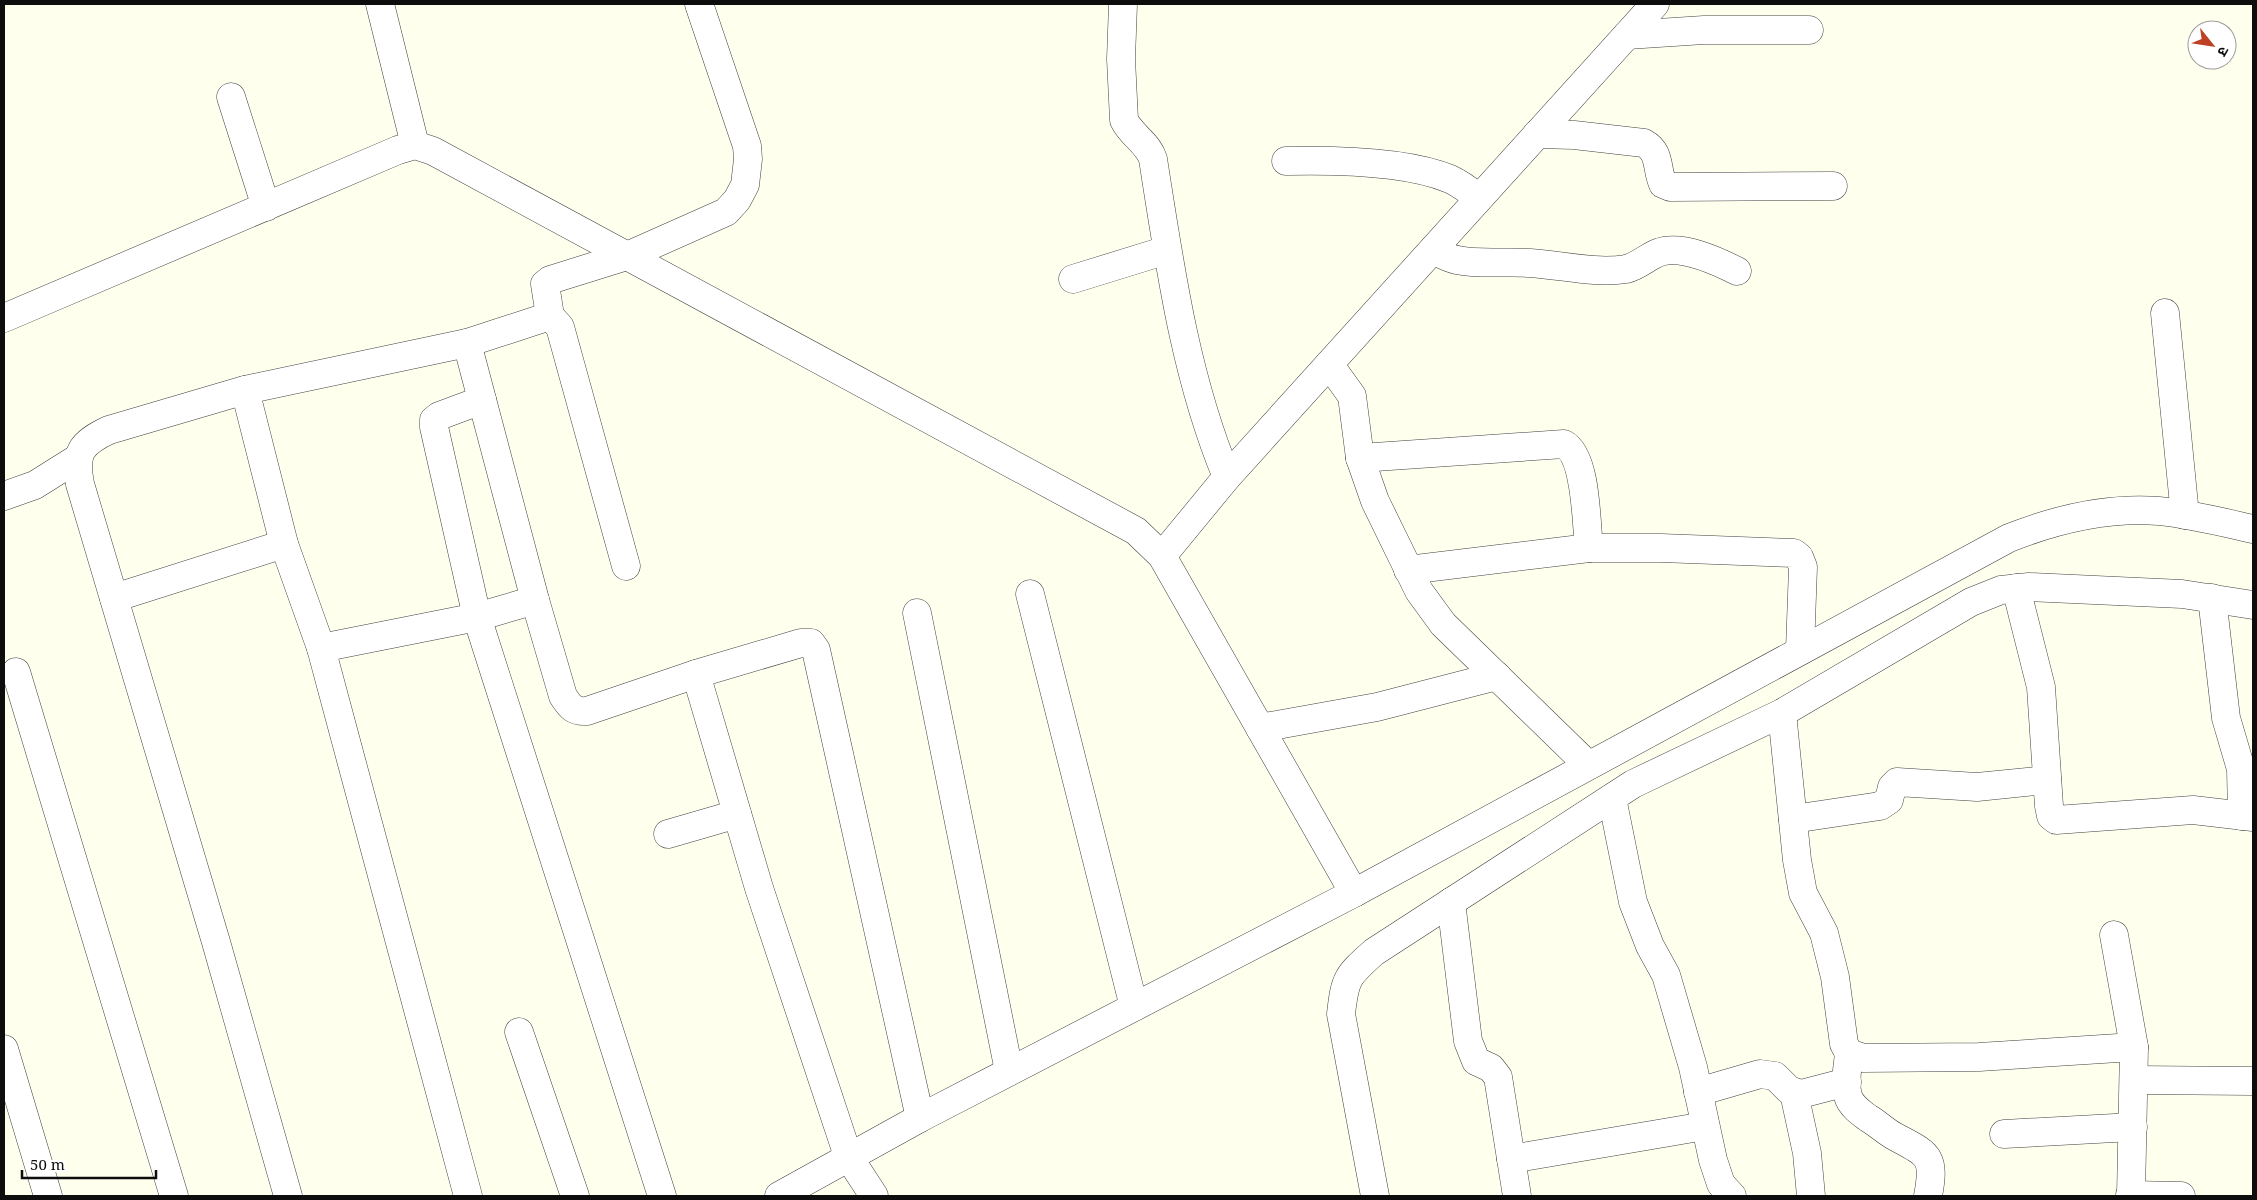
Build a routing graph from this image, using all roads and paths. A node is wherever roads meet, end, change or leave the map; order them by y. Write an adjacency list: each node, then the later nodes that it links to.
1 (380, 4): 9 (street)
2 (699, 4): 16 (street)
3 (1123, 4): 14 (street)
4 (1656, 4): 6 (street)
5 (1809, 30): 6 (street)
6 (1627, 35): 8 (street)
7 (231, 96): 13 (street)
8 (1537, 134): 11 (street); 12 (street)
9 (414, 146): 13 (street); 16 (street)
10 (1286, 161): 12 (street)
11 (1833, 186)
12 (1480, 198): 15 (street)
13 (266, 206): 21 (street)
14 (1167, 250): 18 (street); 28 (street)
15 (1432, 250): 17 (street); 23 (street)
16 (627, 256): 20 (street); 34 (street)
17 (1737, 271)
18 (1072, 278)
19 (2165, 313): 30 (street)
20 (550, 316): 22 (street); 35 (street)
21 (4, 318)
22 (467, 343): 24 (street); 25 (street)
23 (1329, 364): 27 (street); 28 (street)
24 (245, 390): 26 (street); 32 (street)
25 (482, 400): 41 (street); 44 (street)
26 (78, 458): 29 (street); 39 (street)
27 (1360, 458): 33 (street); 36 (street)
28 (1227, 477): 34 (street)
29 (4, 496)
30 (2185, 515): 31 (street); 46 (street)
31 (2253, 529)
32 (284, 544): 39 (street); 45 (street)
33 (1589, 548): 36 (street); 46 (street)
34 (1162, 556): 51 (street)
35 (626, 566)
36 (1408, 570): 49 (street)
37 (2016, 588): 40 (street); 50 (street); 53 (street)
38 (1030, 594): 62 (street)
39 (114, 598): 82 (street)
40 (2212, 598): 42 (street); 56 (street)
41 (534, 600): 44 (street); 48 (street)
42 (2253, 605)
43 (917, 613): 67 (street)
44 (477, 617): 45 (street); 85 (street)
45 (321, 648): 83 (street)
46 (1800, 650): 52 (street)
47 (16, 672): 81 (street)
48 (696, 674): 55 (street); 73 (street)
49 (1497, 676): 51 (street); 52 (street)
50 (1782, 713): 54 (street); 57 (street)
51 (1260, 728): 59 (street)
52 (1588, 765): 59 (street)
53 (2047, 780): 56 (street); 57 (street)
54 (1612, 798): 60 (street); 71 (street)
55 (737, 814): 58 (street); 78 (street)
56 (2248, 816)
57 (1793, 819): 66 (street)
58 (668, 834)
59 (1354, 893): 62 (street)
60 (1451, 902): 77 (street); 87 (street)
61 (2114, 935): 64 (street)
62 (1134, 1006): 67 (street)
63 (519, 1032): 84 (street)
64 (2134, 1047): 66 (street); 68 (street)
65 (4, 1049): 80 (street)
66 (1849, 1053): 70 (street)
67 (1009, 1071): 73 (street)
68 (2134, 1080): 69 (street); 75 (street)
69 (2253, 1081)
70 (1847, 1082): 72 (street); 91 (street)
71 (1698, 1092): 72 (street); 74 (street)
72 (1794, 1093): 90 (street)
73 (920, 1118): 78 (street)
74 (1705, 1126): 77 (street); 89 (street)
75 (2133, 1127): 76 (street); 79 (street)
76 (2004, 1134)
77 (1511, 1159): 88 (street)
78 (862, 1176): 86 (street)
79 (2130, 1195): 92 (street)
80 (48, 1196)
81 (174, 1196)
82 (288, 1196)
83 (468, 1196)
84 (575, 1196)
85 (662, 1196)
86 (779, 1196)
87 (1375, 1196)
88 (1517, 1196)
89 (1732, 1196)
90 (1811, 1196)
91 (1928, 1196)
92 (2181, 1196)

